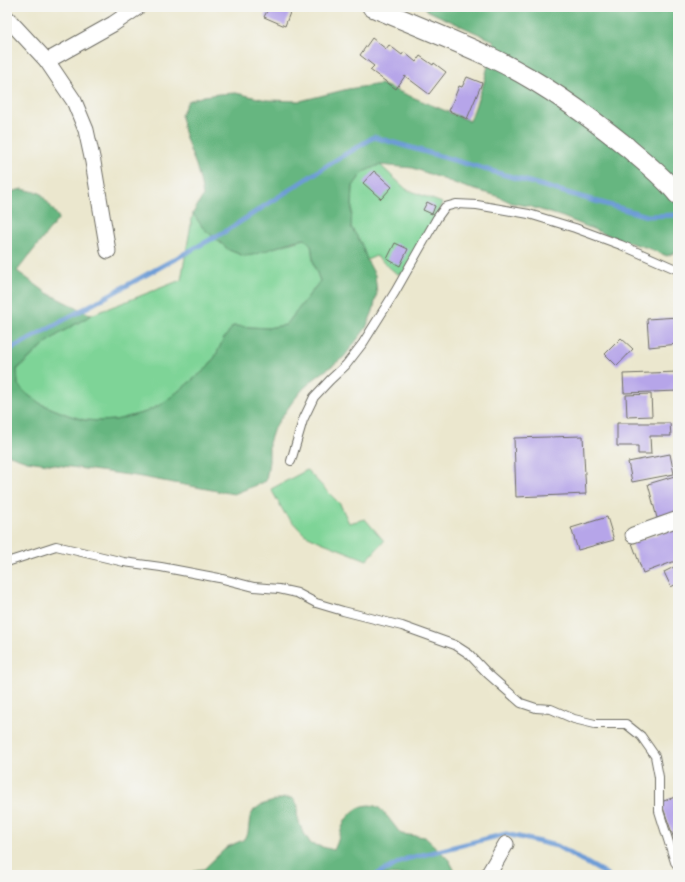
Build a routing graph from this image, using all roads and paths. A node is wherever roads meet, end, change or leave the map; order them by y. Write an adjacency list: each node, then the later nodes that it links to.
1 (138, 7): 4 (street)
2 (372, 7): 5 (street)
3 (7, 18): 4 (street)
4 (47, 61): 6 (street)
5 (678, 195)
6 (108, 251)
7 (678, 270): 8 (lane)
8 (291, 461)
9 (678, 519): 10 (street)
10 (633, 535)
11 (7, 562): 13 (lane)
12 (506, 844): 14 (street)
13 (678, 866)
14 (488, 875)

